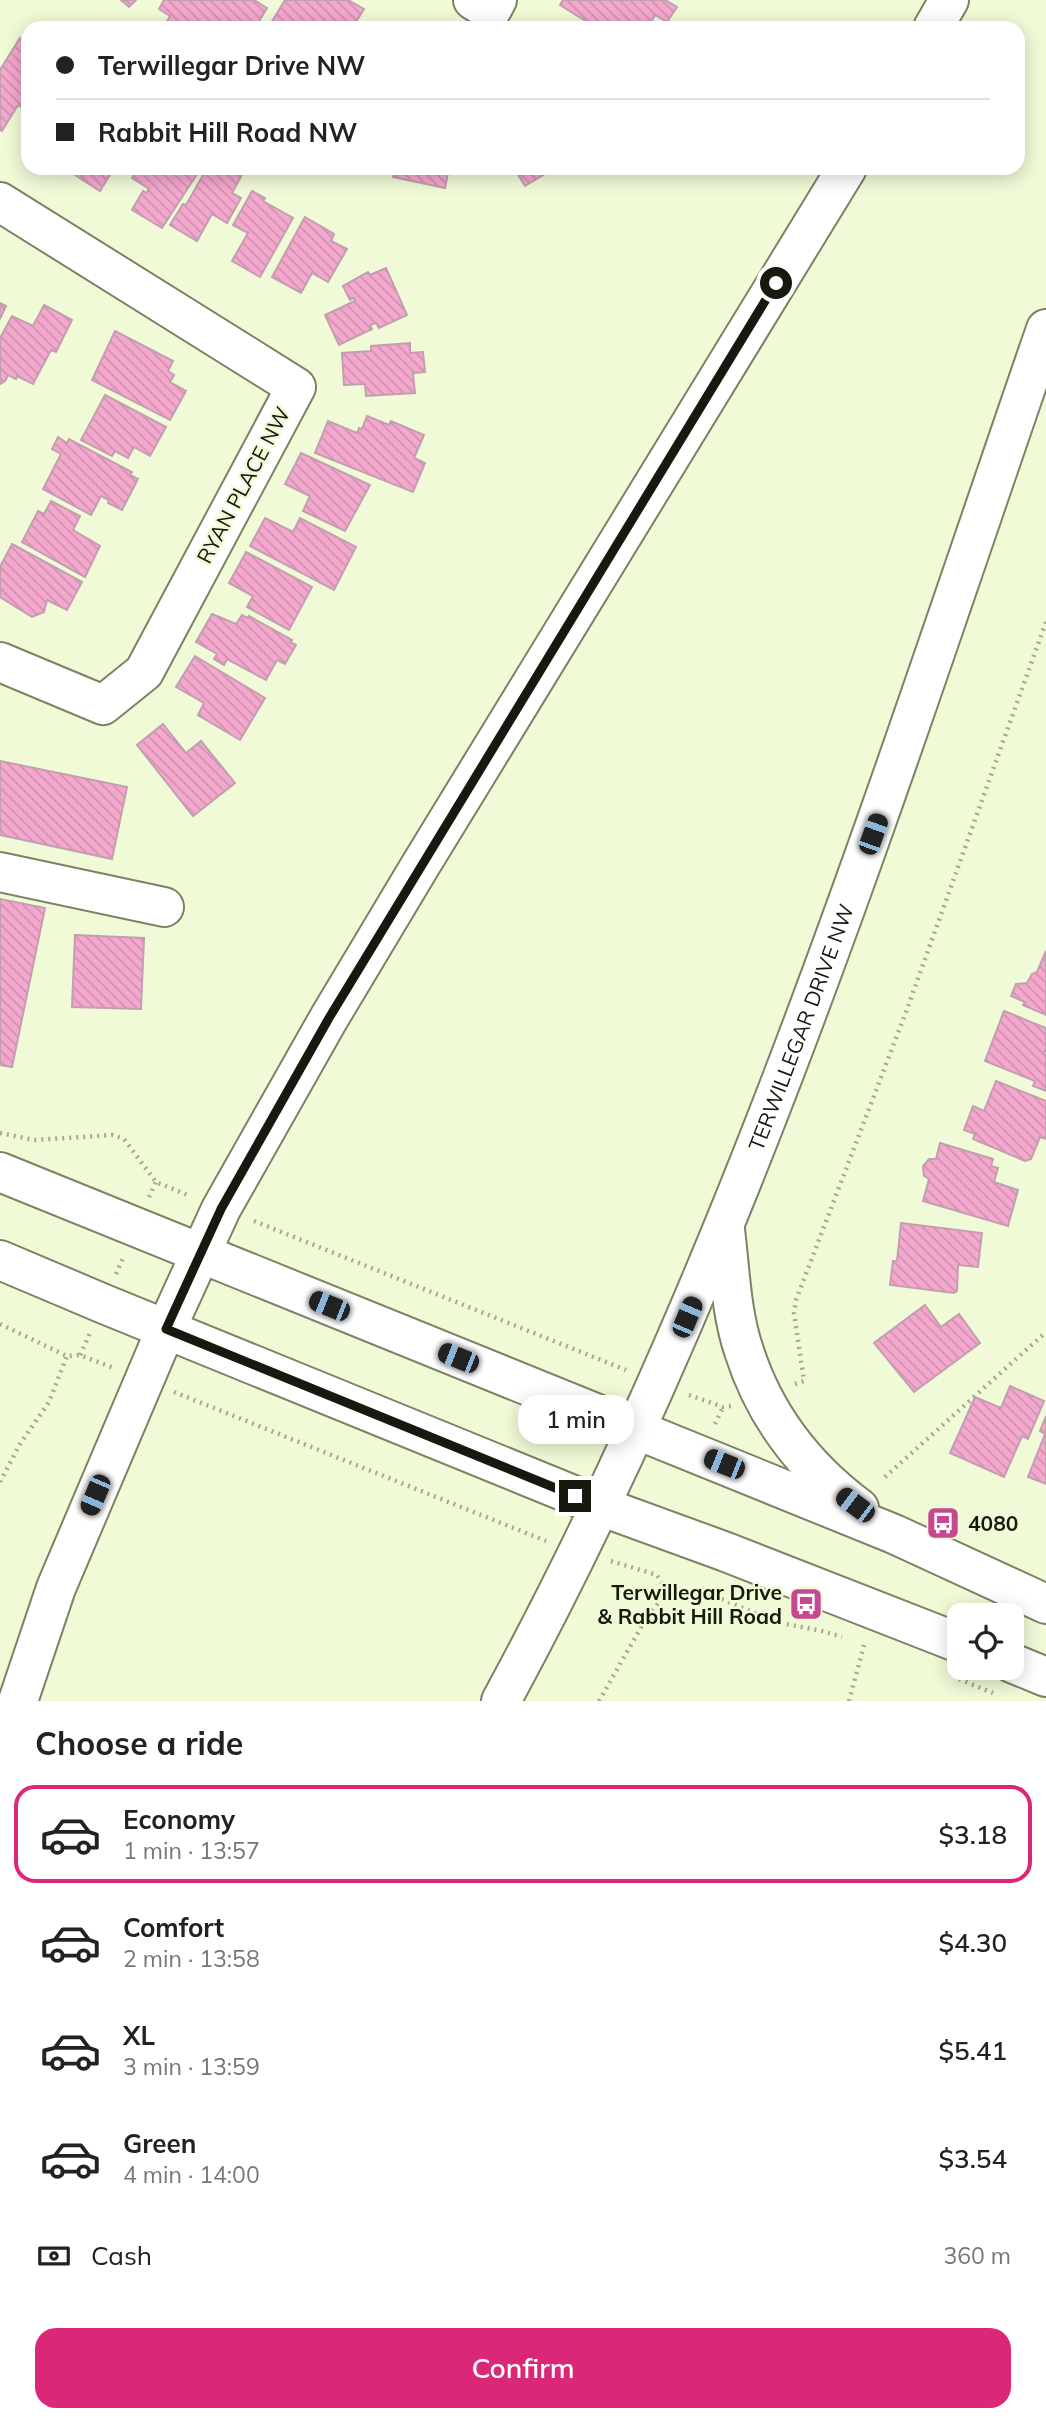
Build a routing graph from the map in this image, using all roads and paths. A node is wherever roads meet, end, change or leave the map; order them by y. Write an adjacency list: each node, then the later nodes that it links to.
1 (474, 0): 2 (main road)
2 (497, 0)
3 (949, 0): 4 (main road)
4 (937, 21)
5 (843, 175): 17 (main road)
6 (0, 202): 9 (main road, RYAN PLACE NW)
7 (1046, 330): 15 (main road, TERWILLEGAR DRIVE NW)
8 (1046, 622): 25 (path)
9 (1, 668)
10 (0, 872): 11 (main road)
11 (164, 907)
12 (0, 1133): 14 (path)
13 (0, 1172): 14 (main road)
14 (136, 1227): 17 (main road); 19 (path)
15 (725, 1227): 28 (main road, TERWILLEGAR DRIVE NW); 33 (main road)
16 (279, 1231): 24 (path)
17 (201, 1254): 21 (main road); 28 (main road)
18 (0, 1259): 19 (main road)
19 (104, 1304): 21 (main road); 23 (path)
20 (0, 1324): 23 (path)
21 (166, 1329): 32 (main road); 45 (main road)
22 (1046, 1332): 30 (path)
23 (67, 1356): 31 (path)
24 (630, 1372)
25 (790, 1386)
26 (168, 1389): 34 (path)
27 (703, 1400): 29 (path)
28 (638, 1430): 32 (main road, TERWILLEGAR DRIVE NW); 33 (main road)
29 (712, 1431)
30 (885, 1477)
31 (0, 1482)
32 (600, 1507): 42 (main road); 46 (main road, TERWILLEGAR DRIVE NW)
33 (894, 1534): 37 (main road)
34 (537, 1538)
35 (657, 1575): 36 (path)
36 (670, 1597): 38 (path); 47 (path)
37 (1046, 1604)
38 (844, 1638)
39 (854, 1642): 40 (path)
40 (864, 1645): 41 (path); 48 (path)
41 (874, 1647)
42 (947, 1656)
43 (1046, 1677): 44 (main road)
44 (1024, 1679)
45 (18, 1701)
46 (501, 1701)
47 (599, 1701)
48 (849, 1701)

